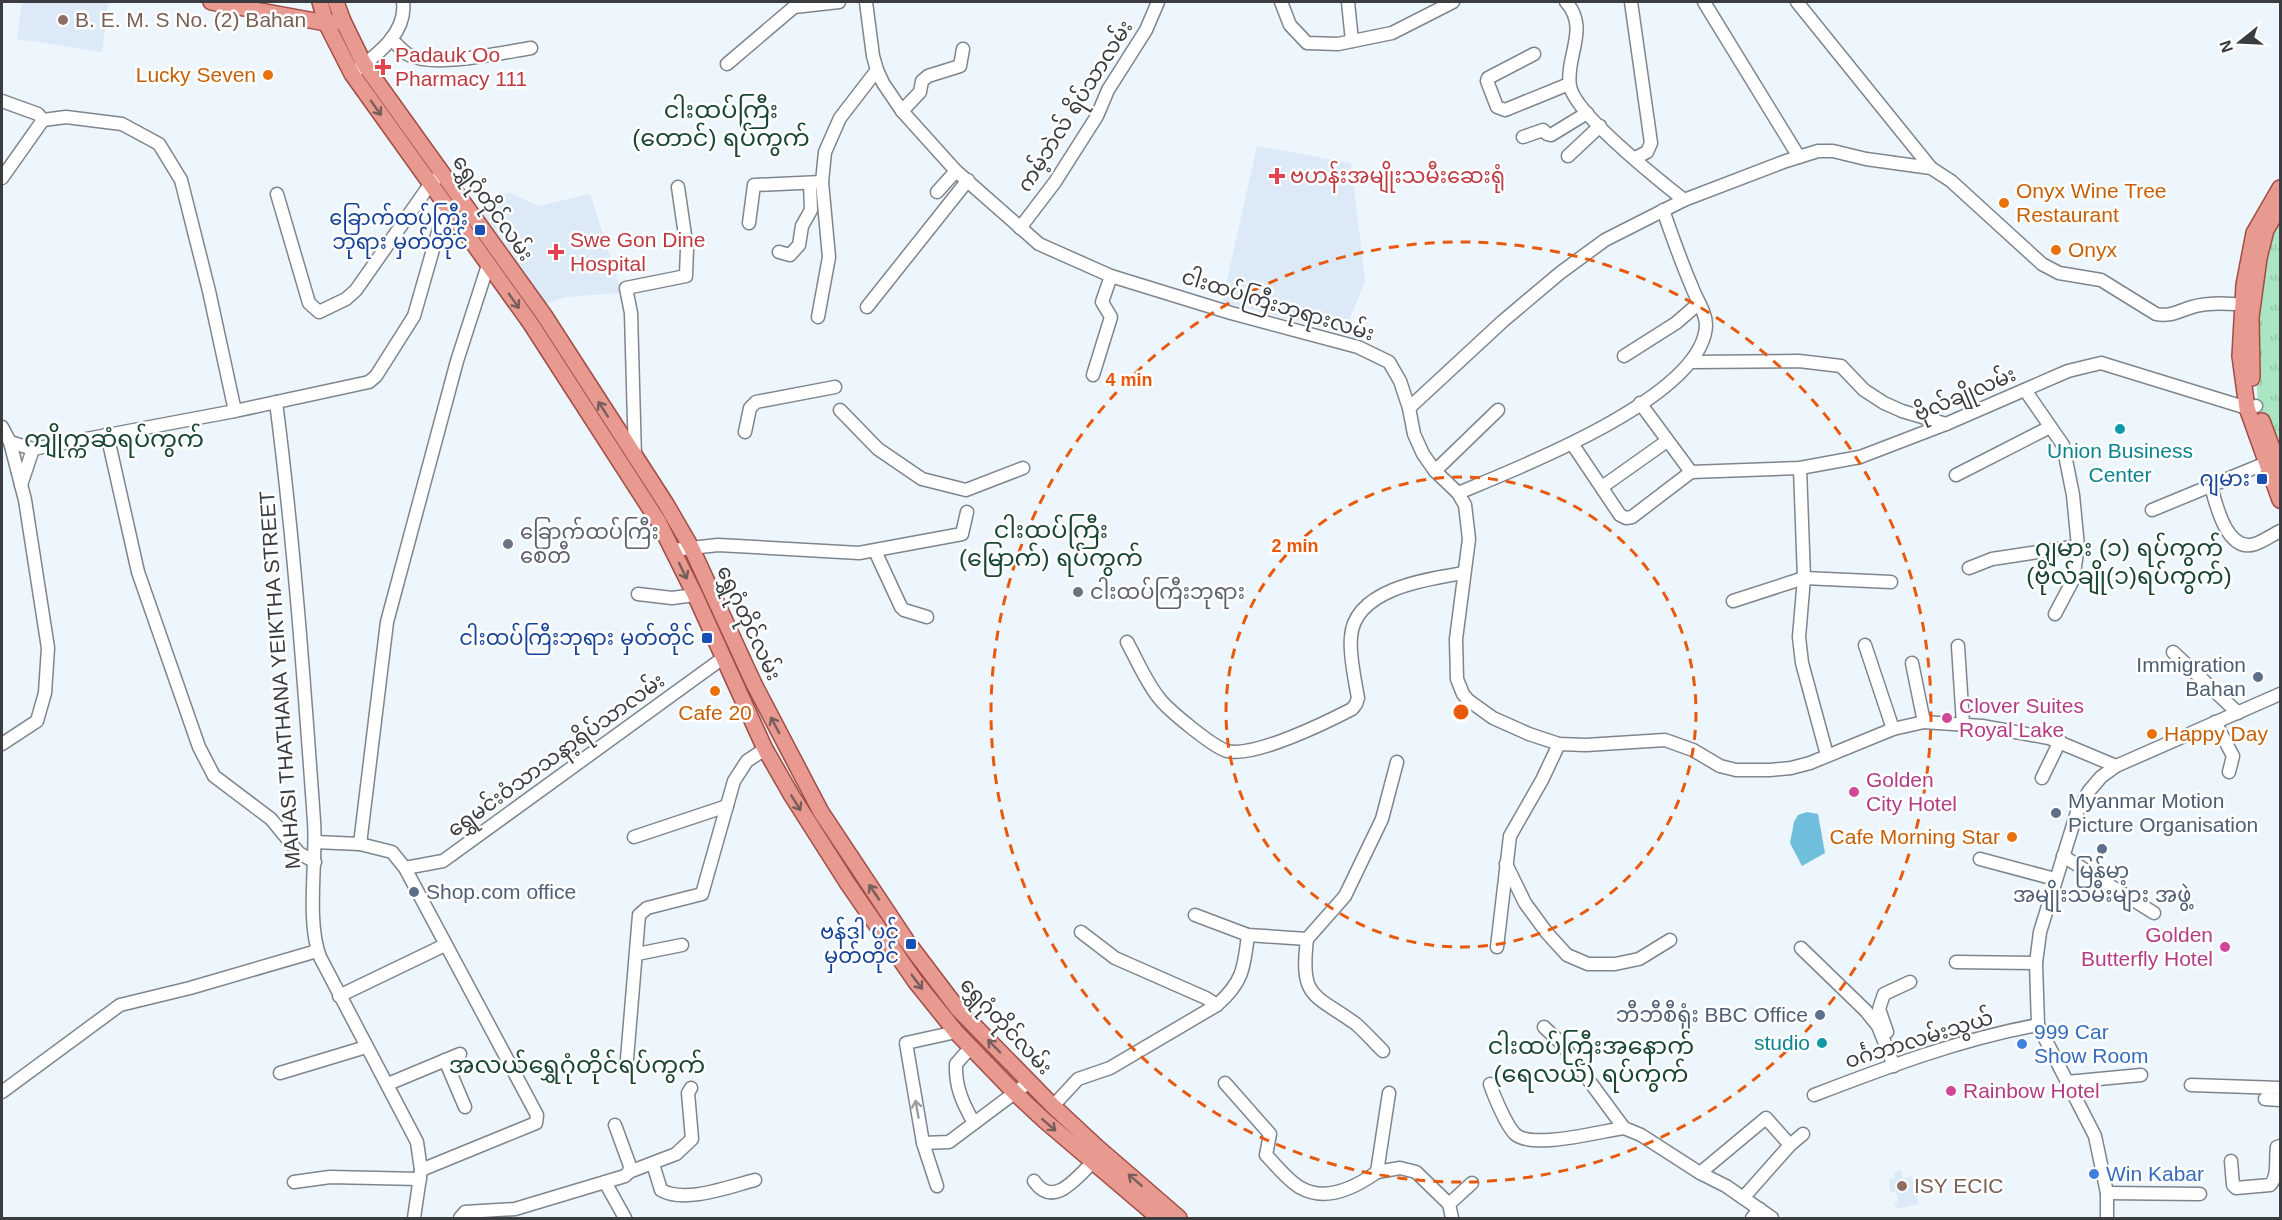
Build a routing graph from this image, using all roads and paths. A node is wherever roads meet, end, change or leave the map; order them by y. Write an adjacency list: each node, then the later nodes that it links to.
1 (211, 2): 17 (main road)
2 (320, 2): 17 (main road, ရွှေဂုံတိုင်လမ်း)
3 (336, 2): 16 (main road, ရွှေဂုံတိုင်လမ်း)
4 (403, 2): 18 (street)
5 (839, 2): 24 (street)
6 (867, 2): 25 (street, ငါးထပ်ကြီးဘုရားလမ်း)
7 (1158, 2): 52 (street, ကမ့်ဘဲလ် ရိပ်သာလမ်း)
8 (1281, 2): 19 (street)
9 (1348, 2): 19 (street)
10 (1453, 2): 15 (street)
11 (1566, 2): 27 (street)
12 (1631, 2): 36 (street)
13 (1704, 2): 35 (street)
14 (1797, 2): 37 (street)
15 (1436, 5): 19 (street)
16 (343, 21): 17 (main road); 23 (main road, ရွှေဂုံတိုင်လမ်း)
17 (326, 23): 26 (main road, ရွှေဂုံတိုင်လမ်း)
18 (391, 39): 20 (street); 23 (street)
19 (1352, 41)
20 (531, 48)
21 (963, 49): 29 (street)
22 (1534, 54): 27 (street)
23 (364, 64): 26 (street); 40 (main road, ရွှေဂုံတိုင်လမ်း)
24 (727, 64)
25 (878, 70): 29 (street, ငါးထပ်ကြီးဘုရားလမ်း); 42 (street)
26 (352, 74): 40 (main road, ရွှေဂုံတိုင်လမ်း, one-way to 40)
27 (1569, 84): 30 (street)
28 (2, 101): 31 (street)
29 (902, 111): 38 (street, ငါးထပ်ကြီးဘုရားလမ်း)
30 (1587, 113): 32 (street); 33 (street)
31 (43, 120): 39 (street); 71 (street)
32 (1600, 126): 34 (street); 36 (street)
33 (1523, 137)
34 (1568, 156)
35 (1799, 157): 37 (street); 48 (street)
36 (1635, 158): 48 (street)
37 (1930, 168): 57 (street)
38 (956, 171): 41 (street, ငါးထပ်ကြီးဘုရားလမ်း); 45 (street)
39 (2, 178)
40 (437, 178): 46 (street); 47 (main road, ရွှေဂုံတိုင်လမ်း)
41 (968, 180): 52 (street, ငါးထပ်ကြီးဘုရားလမ်း); 58 (street)
42 (816, 182): 51 (street); 53 (street); 59 (street)
43 (678, 187): 81 (street)
44 (2280, 188): 57 (main road)
45 (937, 192)
46 (277, 194)
47 (452, 199): 54 (main road, ရွှေဂုံတိုင်လမ်း); 65 (street); 81 (main road, ရွှေဂုံတိုင်လမ်း, one-way to 47)
48 (1684, 200): 50 (street)
49 (2280, 206): 57 (main road)
50 (1663, 210): 56 (street); 68 (street)
51 (749, 223)
52 (1020, 228): 55 (street, ငါးထပ်ကြီးဘုရားလမ်း)
53 (779, 252)
54 (489, 265): 98 (main road, ရွှေဂုံတိုင်လမ်း, one-way to 98); 133 (street)
55 (1111, 276): 62 (street); 68 (street, ငါးထပ်ကြီးဘုရားလမ်း)
56 (1698, 304): 60 (street); 61 (street)
57 (2247, 306): 67 (main road)
58 (867, 308)
59 (818, 316)
60 (1624, 356)
61 (1692, 362): 66 (street); 72 (street)
62 (1093, 375)
63 (835, 387): 75 (street)
64 (2025, 390): 67 (street, ဗိုလ်ချိုလမ်း); 72 (street, ဗိုလ်ချိုလမ်း); 74 (street)
65 (276, 402): 71 (street); 132 (street, MAHASI THATHANA YEIKTHA STREET)
66 (1640, 404): 77 (street); 79 (street)
67 (2251, 407): 82 (main road)
68 (1409, 408): 85 (street, ငါးထပ်ကြီးဘုရားလမ်း)
69 (840, 410): 83 (street)
70 (1498, 410): 85 (street)
71 (234, 411): 76 (street)
72 (1946, 424): 84 (street, ဗိုလ်ချိုလမ်း)
73 (2, 427): 78 (street)
74 (2050, 427): 87 (street); 96 (street)
75 (745, 432)
76 (108, 434): 80 (street); 136 (street)
77 (1667, 441): 86 (street); 90 (street)
78 (10, 442): 80 (street); 88 (street)
79 (1573, 444): 90 (street); 91 (street)
80 (33, 449): 88 (street)
81 (635, 458): 97 (main road, ရွှေဂုံတိုင်လမ်း)
82 (2273, 466): 89 (street); 92 (main road)
83 (1023, 468)
84 (1800, 468): 86 (street, ဗိုလ်ချိုလမ်း); 102 (street)
85 (1435, 471): 91 (street, ငါးထပ်ကြီးဘုရားလမ်း)
86 (1691, 472): 90 (street)
87 (1956, 475)
88 (20, 486): 122 (street)
89 (2211, 486): 93 (street); 95 (street)
90 (1602, 487)
91 (1458, 493): 101 (street, ငါးထပ်ကြီးဘုရားလမ်း)
92 (2280, 500)
93 (2152, 510)
94 (967, 512): 99 (street)
95 (2280, 531)
96 (2078, 546): 100 (street); 107 (street)
97 (691, 547): 98 (street); 99 (street); 169 (main road, ရွှေဂုံတိုင်လမ်း, one-way to 97)
98 (673, 550): 105 (main road, ရွှေဂုံတိုင်လမ်း, one-way to 105)
99 (874, 551): 108 (street)
100 (1969, 567)
101 (1464, 573): 109 (street); 123 (street, ငါးထပ်ကြီးဘုရားလမ်း)
102 (1804, 578): 103 (street); 106 (street); 125 (street)
103 (1892, 582)
104 (638, 594): 105 (street)
105 (695, 595): 113 (main road, ရွှေဂုံတိုင်လမ်း)
106 (1733, 601)
107 (2055, 614)
108 (927, 618)
109 (1127, 642)
110 (1865, 645): 120 (street)
111 (1958, 646): 119 (street)
112 (2173, 652): 116 (street)
113 (723, 658): 124 (main road, ရွှေဂုံတိုင်လမ်း); 138 (street, ရွှေမင်းဝံသာသနာ့ရိပ်သာလမ်း)
114 (1912, 663): 117 (street)
115 (2280, 694): 116 (street)
116 (2238, 713): 118 (street)
117 (1924, 722): 119 (street, ငါးထပ်ကြီးဘုရားလမ်း); 120 (street, ငါးထပ်ကြီးဘုရားလမ်း)
118 (2216, 722): 127 (street); 128 (street)
119 (1964, 724): 121 (street, ငါးထပ်ကြီးဘုရားလမ်း)
120 (1893, 729): 125 (street, ငါးထပ်ကြီးဘုရားလမ်း)
121 (2060, 741): 127 (street, ငါးထပ်ကြီးဘုရားလမ်း); 129 (street)
122 (2, 744)
123 (1559, 744): 125 (street, ငါးထပ်ကြီးဘုရားလမ်း); 137 (street)
124 (765, 749): 130 (street); 159 (main road, ရွှေဂုံတိုင်လမ်း, one-way to 159)
125 (1827, 755)
126 (1397, 762): 144 (street)
127 (2116, 766): 134 (street)
128 (2229, 772)
129 (2042, 778)
130 (727, 806): 131 (street); 151 (street)
131 (634, 837)
132 (315, 842): 133 (street); 136 (street, MAHASI THATHANA YEIKTHA STREET)
133 (360, 843): 138 (street)
134 (2063, 856): 139 (street); 140 (street)
135 (1980, 859): 139 (street)
136 (315, 862): 150 (street, MAHASI THATHANA YEIKTHA STREET)
137 (1506, 864): 145 (street); 148 (street)
138 (405, 868): 146 (street)
139 (2055, 879): 153 (street)
140 (2154, 913)
141 (1196, 915): 143 (street)
142 (1081, 932): 156 (street)
143 (1248, 935): 144 (street); 156 (street)
144 (1307, 939): 162 (street)
145 (1670, 940)
146 (445, 945): 155 (street); 198 (street)
147 (682, 945): 151 (street)
148 (1497, 947)
149 (1801, 948): 166 (street)
150 (317, 951): 155 (street, MAHASI THATHANA YEIKTHA STREET); 177 (street)
151 (637, 954): 164 (street)
152 (1956, 962): 153 (street)
153 (2036, 963): 157 (street)
154 (1910, 982): 166 (street)
155 (339, 996): 160 (street, MAHASI THATHANA YEIKTHA STREET)
156 (1217, 1005): 183 (street)
157 (2038, 1025): 166 (street, ဝင်္ဂဘာလမ်းသွယ်); 170 (street)
158 (1544, 1027): 187 (street)
159 (956, 1032): 161 (main road, ရွှေဂုံတိုင်လမ်း); 189 (street, one-way to 159)
160 (366, 1047): 167 (street); 172 (street, MAHASI THATHANA YEIKTHA STREET)
161 (970, 1048): 178 (main road, ရွှေဂုံတိုင်လမ်း); 185 (street)
162 (1383, 1051)
163 (460, 1054): 165 (street)
164 (627, 1059)
165 (445, 1060): 172 (street); 184 (street)
166 (1898, 1064): 180 (street, ဝင်္ဂဘာလမ်းသွယ်)
167 (280, 1073)
168 (2141, 1076): 170 (street)
169 (1029, 1082): 178 (street); 183 (main road, ရွှေဂုံတိုင်လမ်း)
170 (2067, 1082): 205 (street)
171 (1225, 1083): 196 (street)
172 (388, 1084): 198 (street, MAHASI THATHANA YEIKTHA STREET)
173 (1490, 1084): 187 (street)
174 (2191, 1085): 176 (street)
175 (691, 1088): 194 (street)
176 (2280, 1088)
177 (2, 1092)
178 (1015, 1093): 185 (street); 193 (main road, ရွှေဂုံတိုင်လမ်း, one-way to 193)
179 (1389, 1093): 196 (street)
180 (1814, 1095)
181 (2265, 1099): 182 (street)
182 (2280, 1100)
183 (1053, 1106): 214 (main road, ရွှေဂုံတိုင်လမ်း, one-way to 183)
184 (465, 1107)
185 (974, 1123): 189 (street)
186 (615, 1125): 195 (street)
187 (1624, 1128): 197 (street)
188 (1803, 1134): 190 (street)
189 (923, 1143): 204 (street)
190 (1790, 1145): 197 (street); 207 (street)
191 (2280, 1146): 192 (street)
192 (2231, 1161)
193 (1093, 1162): 200 (street); 213 (main road, ရွှေဂုံတိုင်လမ်း)
194 (653, 1164): 195 (street); 199 (street)
195 (629, 1172): 202 (street)
196 (1377, 1172): 208 (street)
197 (1700, 1173): 207 (street)
198 (421, 1175): 201 (street); 210 (street, MAHASI THATHANA YEIKTHA STREET)
199 (755, 1180)
200 (1034, 1181)
201 (294, 1182)
202 (604, 1182): 211 (street); 212 (street)
203 (1472, 1183): 208 (street)
204 (937, 1186)
205 (2108, 1193): 206 (street); 217 (street)
206 (2200, 1194)
207 (1743, 1198): 209 (street)
208 (1449, 1204): 215 (street)
209 (1756, 1214): 216 (street)
210 (414, 1218)
211 (460, 1218)
212 (625, 1218)
213 (1159, 1218)
214 (1179, 1218)
215 (1452, 1218)
216 (1772, 1218)
217 (2107, 1218)

